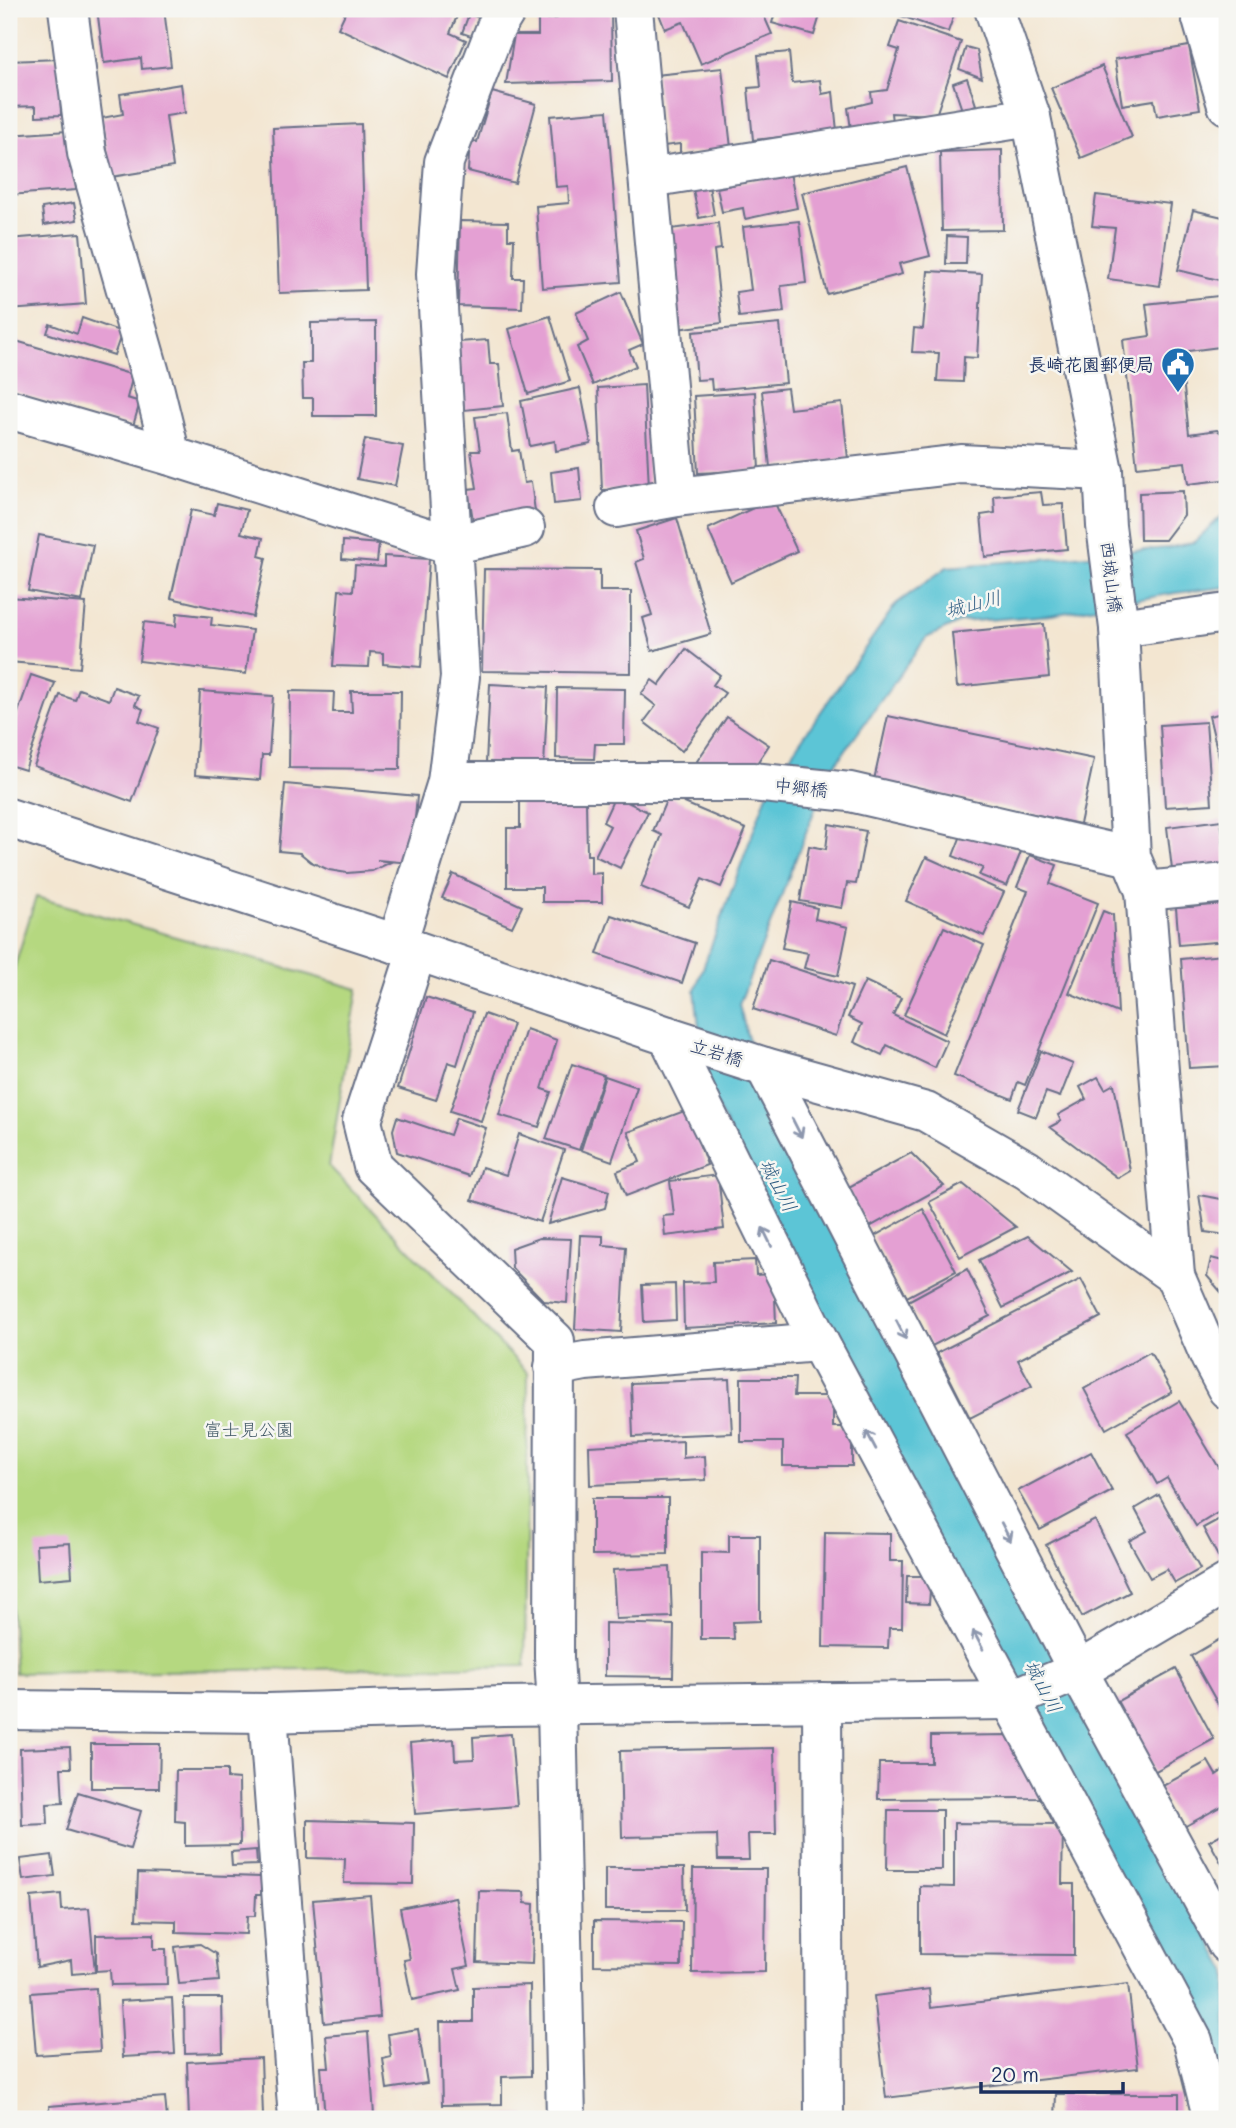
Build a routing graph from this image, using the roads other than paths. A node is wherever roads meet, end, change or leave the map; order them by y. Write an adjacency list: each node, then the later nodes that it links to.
1 (68, 9): 10 (street)
2 (507, 9): 15 (street)
3 (633, 9): 8 (street)
4 (994, 9): 7 (street, 西城山橋)
5 (1199, 9): 6 (street)
6 (1227, 105)
7 (1031, 117): 8 (street); 11 (street, 西城山橋)
8 (649, 178): 12 (street)
9 (9, 409): 10 (street)
10 (171, 456): 15 (street)
11 (1103, 471): 12 (street); 17 (street, 西城山橋)
12 (677, 497): 13 (street)
13 (616, 508)
14 (525, 528): 15 (street)
15 (451, 545): 18 (street)
16 (1227, 613): 17 (street)
17 (1119, 628): 20 (street, 西城山橋)
18 (447, 782): 20 (street, 中郷橋); 22 (street)
19 (9, 818): 22 (street, 立岩橋)
20 (1138, 874): 21 (street, 中郷橋); 25 (street, 西城山橋)
21 (1227, 883)
22 (407, 948): 23 (street, 立岩橋); 28 (street)
23 (668, 1036): 24 (street, 立岩橋); 26 (street, one-way to 23)
24 (765, 1067): 25 (street, 立岩橋); 31 (street, one-way to 31)
25 (1175, 1276): 27 (street)
26 (819, 1342): 28 (street); 32 (street, one-way to 26)
27 (1218, 1351): 29 (street)
28 (554, 1367): 34 (street)
29 (1227, 1389)
30 (1227, 1583): 31 (street)
31 (1078, 1671): 32 (street); 37 (street)
32 (1010, 1700): 33 (street); 41 (street)
33 (822, 1702): 34 (street); 40 (street)
34 (557, 1706): 36 (street); 39 (street)
35 (9, 1710): 36 (street)
36 (268, 1713): 38 (street)
37 (1227, 1944)
38 (298, 2119)
39 (566, 2119)
40 (824, 2119)
41 (1210, 2119)

